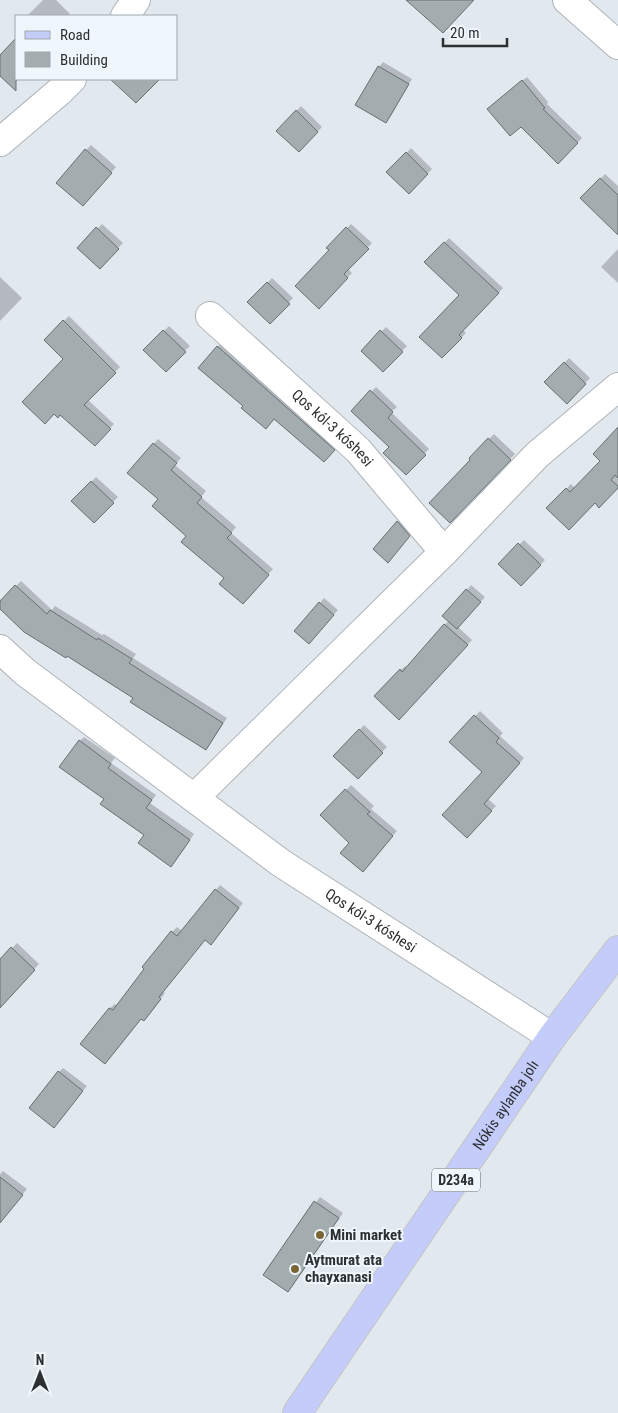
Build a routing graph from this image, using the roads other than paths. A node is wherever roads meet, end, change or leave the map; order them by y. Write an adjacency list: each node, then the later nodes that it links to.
1 (136, 0): 3 (street)
2 (567, 0): 4 (street)
3 (126, 15)
4 (618, 45)
5 (71, 80): 6 (street)
6 (0, 142)
7 (210, 316): 9 (street, Qos kól-3 kóshesi)
8 (618, 387): 9 (street)
9 (444, 552): 11 (street)
10 (0, 649): 11 (street, Qos kól-3 kóshesi)
11 (194, 798): 13 (street, Qos kól-3 kóshesi)
12 (618, 950): 13 (main road, Nókis aylanba jolı / D234a)
13 (552, 1037): 14 (main road, Nókis aylanba jolı / D234a)
14 (297, 1413)

